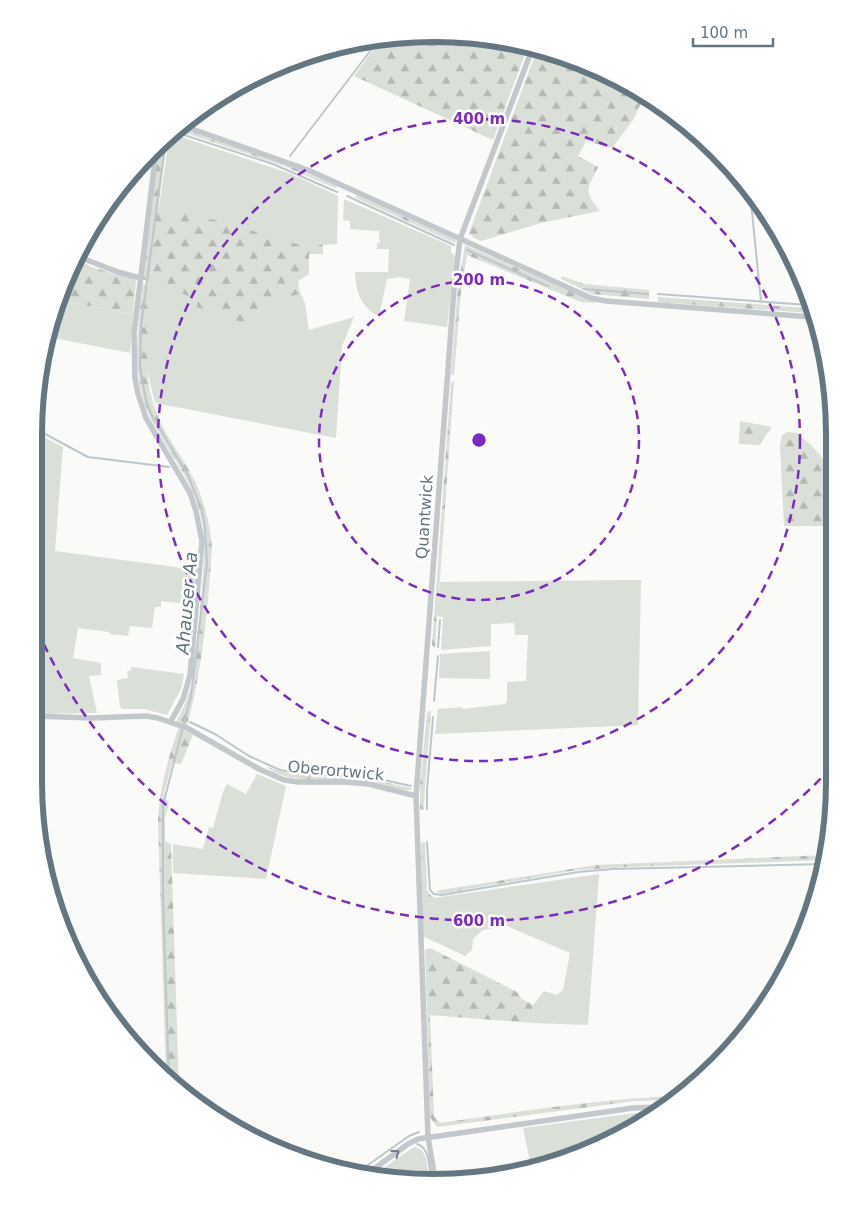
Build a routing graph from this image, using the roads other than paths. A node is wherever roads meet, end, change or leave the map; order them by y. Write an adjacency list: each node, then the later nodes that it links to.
1 (529, 55): 4 (street, Quantwick)
2 (192, 127): 4 (street)
3 (155, 159): 6 (street)
4 (460, 239): 7 (street); 10 (street, Quantwick)
5 (84, 260): 6 (street)
6 (140, 278): 9 (street)
7 (807, 317)
8 (42, 716): 9 (street, Oberortwick)
9 (171, 722): 10 (street, Oberortwick)
10 (416, 796): 12 (street)
11 (653, 1107): 12 (street)
12 (428, 1137): 13 (street, one-way to 12); 14 (street)
13 (374, 1169)
14 (434, 1174)

